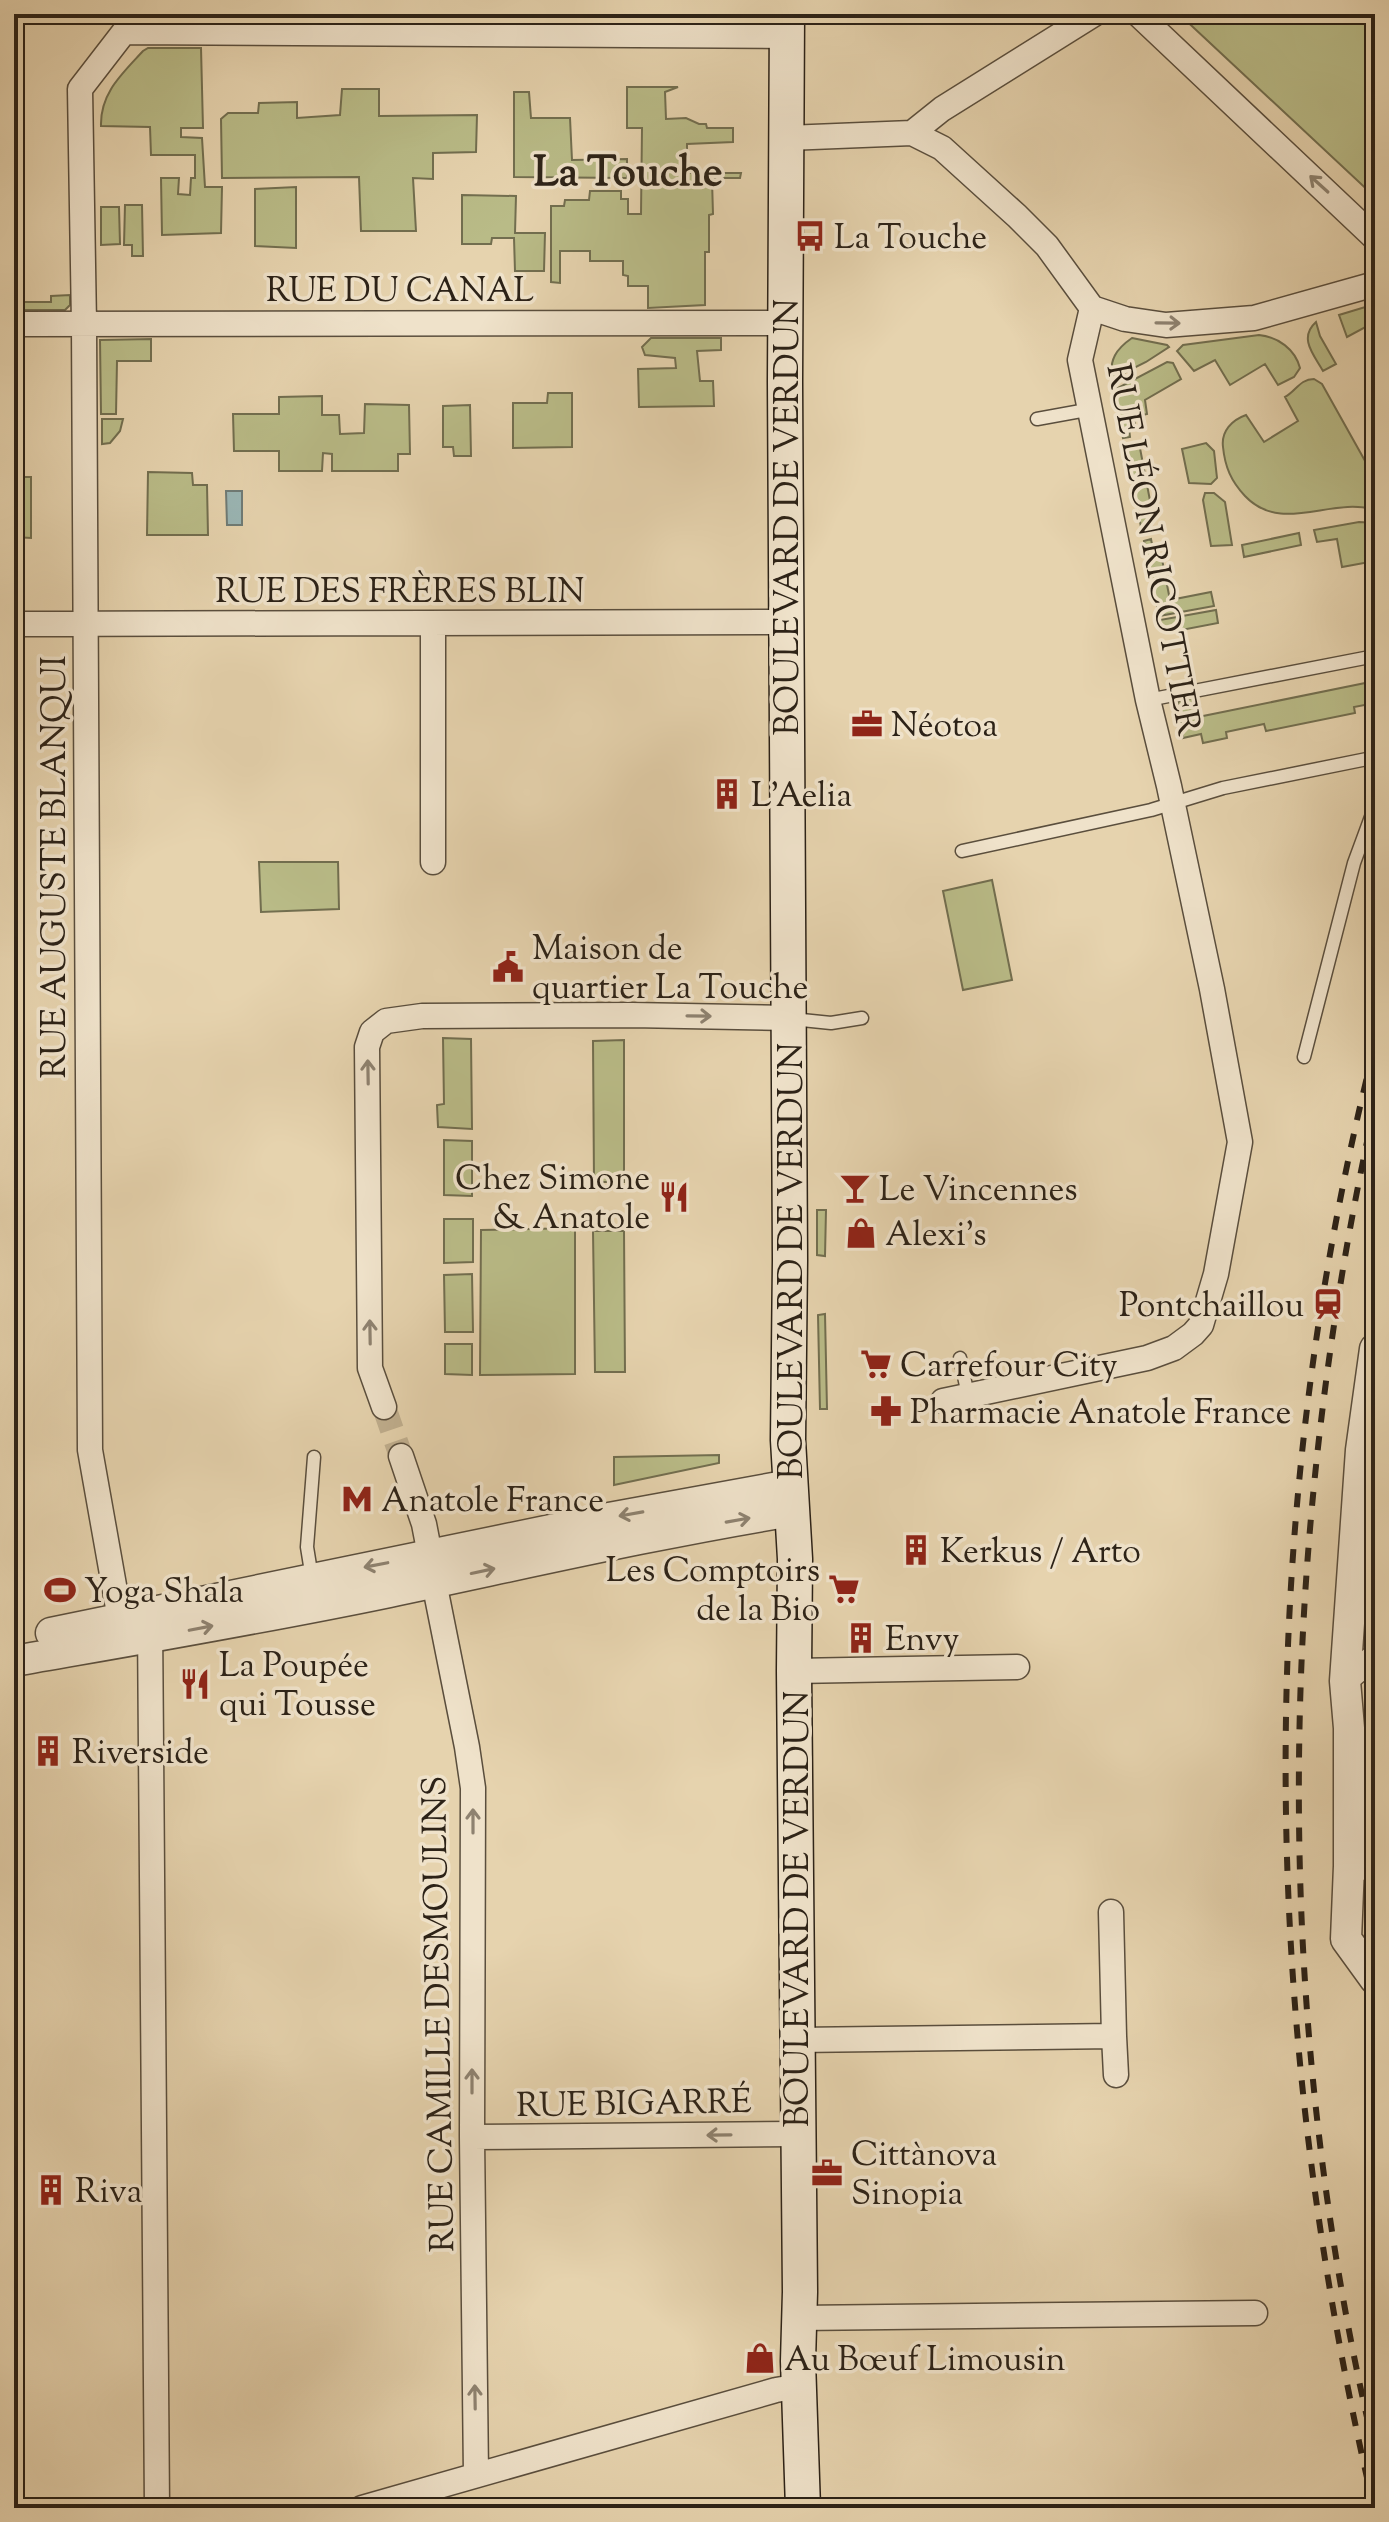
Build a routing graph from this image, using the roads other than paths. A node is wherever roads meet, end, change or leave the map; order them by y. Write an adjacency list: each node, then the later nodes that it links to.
1 (1094, 14): 4 (street)
2 (1138, 14): 6 (street, one-way to 2)
3 (787, 25): 5 (main road, BOULEVARD DE VERDUN); 11 (street, RUE AUGUSTE BLANQUI)
4 (912, 133): 5 (street); 8 (street)
5 (787, 138): 9 (main road, BOULEVARD DE VERDUN)
6 (1375, 238)
7 (1375, 284): 8 (street, one-way to 7)
8 (1092, 308): 12 (street, RUE LÉON RICOTTIER)
9 (786, 323): 11 (street, RUE DU CANAL); 14 (main road, BOULEVARD DE VERDUN)
10 (14, 324): 11 (street, RUE DU CANAL)
11 (84, 324): 17 (street, RUE AUGUSTE BLANQUI)
12 (1092, 409): 13 (lane); 19 (street, RUE LÉON RICOTTIER)
13 (1037, 419)
14 (786, 622): 15 (street, RUE DES FRÈRES BLIN); 25 (main road, BOULEVARD DE VERDUN)
15 (433, 623): 17 (street, RUE DES FRÈRES BLIN); 24 (street)
16 (14, 624): 17 (street, RUE DES FRÈRES BLIN)
17 (86, 625): 38 (street, RUE AUGUSTE BLANQUI)
18 (1375, 656): 19 (lane)
19 (1148, 700): 21 (street, RUE LÉON RICOTTIER)
20 (1375, 761): 21 (lane)
21 (1173, 803): 23 (lane); 30 (street, RUE LÉON RICOTTIER)
22 (1375, 806): 27 (lane)
23 (962, 851)
24 (433, 862)
25 (789, 1018): 26 (lane); 32 (street, one-way to 25); 35 (main road, BOULEVARD DE VERDUN)
26 (862, 1018)
27 (1304, 1057)
28 (1375, 1351): 44 (street)
29 (960, 1358): 30 (lane)
30 (968, 1395): 31 (street, RUE LÉON RICOTTIER)
31 (943, 1401)
32 (384, 1407)
33 (401, 1456): 36 (street, RUE CAMILLE DESMOULINS)
34 (314, 1457): 37 (lane)
35 (791, 1498): 36 (street); 43 (main road, BOULEVARD DE VERDUN)
36 (432, 1569): 37 (street, one-way to 37); 38 (street, one-way to 36); 52 (street, RUE CAMILLE DESMOULINS, one-way to 36)
37 (312, 1578): 38 (street)
38 (136, 1628): 39 (street); 41 (street); 57 (street, RUE AUGUSTE BLANQUI)
39 (14, 1640)
40 (1375, 1656): 44 (street)
41 (14, 1661)
42 (1017, 1667): 43 (street)
43 (794, 1671): 49 (main road, BOULEVARD DE VERDUN)
44 (1345, 1681): 45 (street)
45 (1362, 1872): 47 (street)
46 (1111, 1912): 48 (street)
47 (1375, 1979)
48 (1114, 2036): 49 (street); 50 (street)
49 (797, 2040): 51 (main road, BOULEVARD DE VERDUN)
50 (1116, 2075)
51 (797, 2134): 52 (street, RUE BIGARRÉ, one-way to 52); 54 (main road, BOULEVARD DE VERDUN)
52 (472, 2137): 56 (street, RUE CAMILLE DESMOULINS, one-way to 52)
53 (1255, 2313): 54 (street)
54 (799, 2318): 55 (main road, BOULEVARD DE VERDUN)
55 (800, 2386): 56 (street); 59 (main road, BOULEVARD DE VERDUN)
56 (476, 2475): 58 (street)
57 (157, 2508)
58 (362, 2508)
59 (803, 2508)

